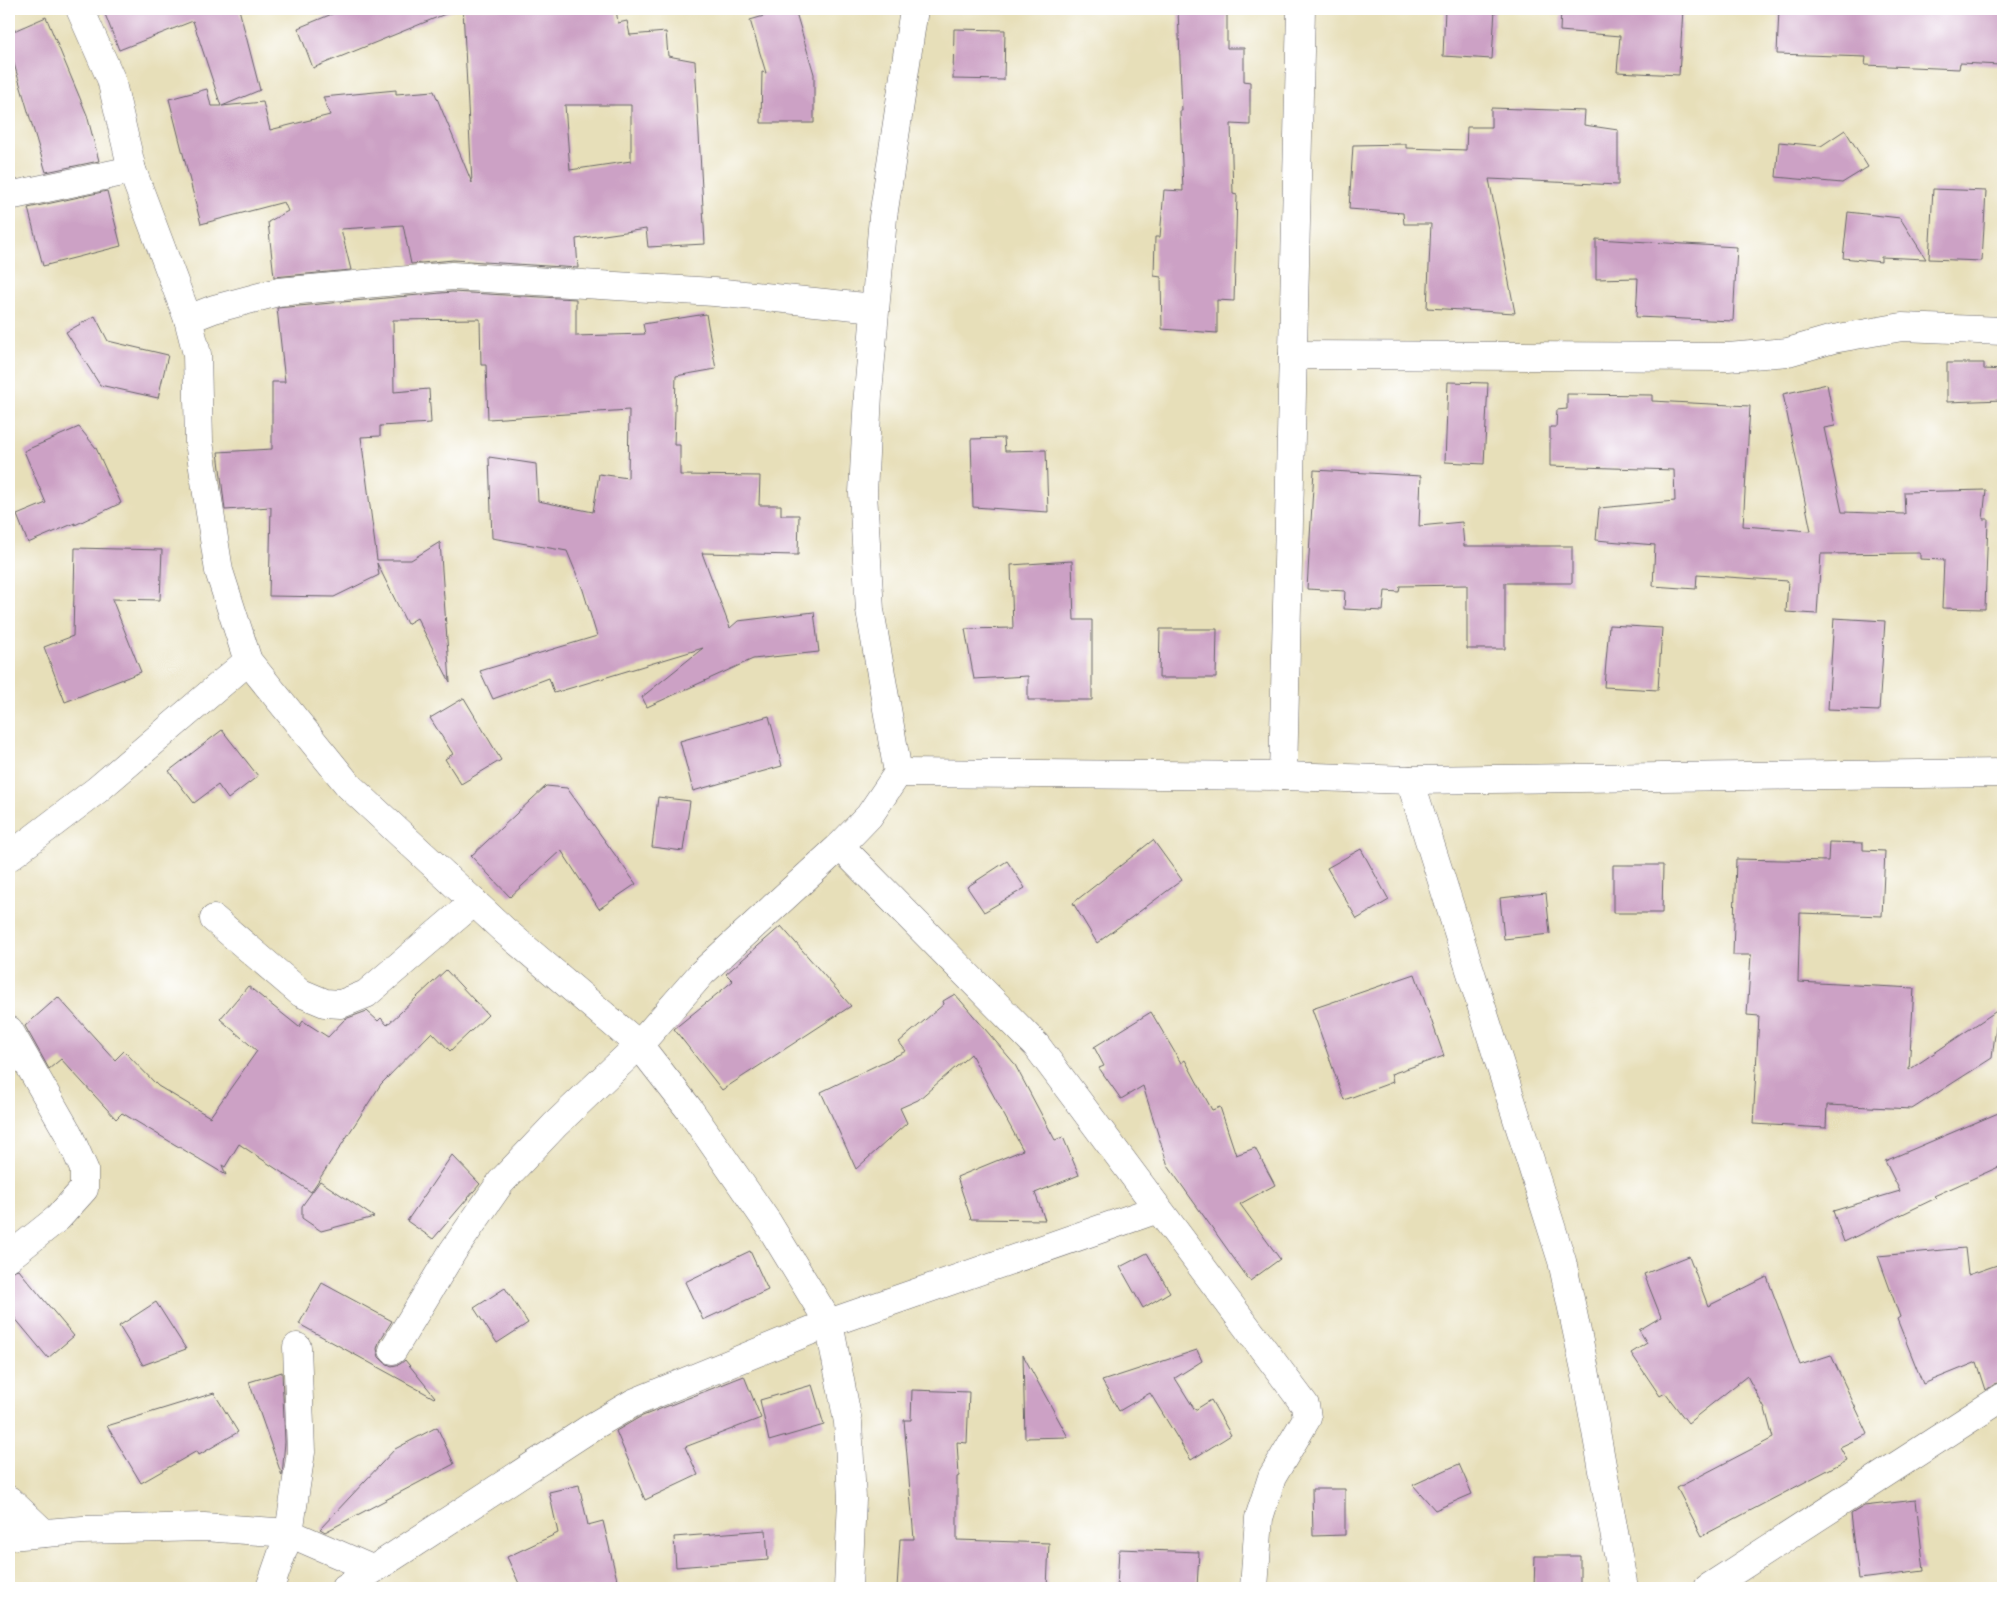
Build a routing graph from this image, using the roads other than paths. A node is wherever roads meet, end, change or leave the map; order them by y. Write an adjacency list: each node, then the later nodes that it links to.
1 (80, 9): 4 (street)
2 (914, 9): 6 (street)
3 (1301, 9): 9 (street)
4 (132, 170): 5 (street); 7 (street)
5 (9, 196)
6 (875, 308): 7 (street); 11 (street)
7 (188, 319): 10 (street)
8 (2003, 331): 9 (street)
9 (1293, 356): 13 (street)
10 (248, 661): 16 (street); 17 (street)
11 (898, 773): 13 (street); 15 (street)
12 (2003, 773): 14 (street)
13 (1283, 776): 14 (street)
14 (1410, 780): 36 (street)
15 (840, 846): 20 (street); 21 (street)
16 (9, 857)
17 (474, 902): 18 (street); 20 (street)
18 (214, 919)
19 (9, 1030): 22 (street)
20 (639, 1045): 23 (street); 25 (street)
21 (1158, 1210): 23 (street); 35 (street)
22 (9, 1257)
23 (829, 1323): 31 (street); 34 (street)
24 (297, 1347): 29 (street)
25 (393, 1350)
26 (2003, 1397): 37 (street)
27 (9, 1500): 28 (street)
28 (44, 1533): 29 (street); 30 (street)
29 (289, 1533): 31 (street); 32 (street)
30 (9, 1536)
31 (372, 1569): 33 (street)
32 (270, 1588)
33 (345, 1588)
34 (848, 1588)
35 (1254, 1588)
36 (1624, 1588)
37 (1708, 1588)

